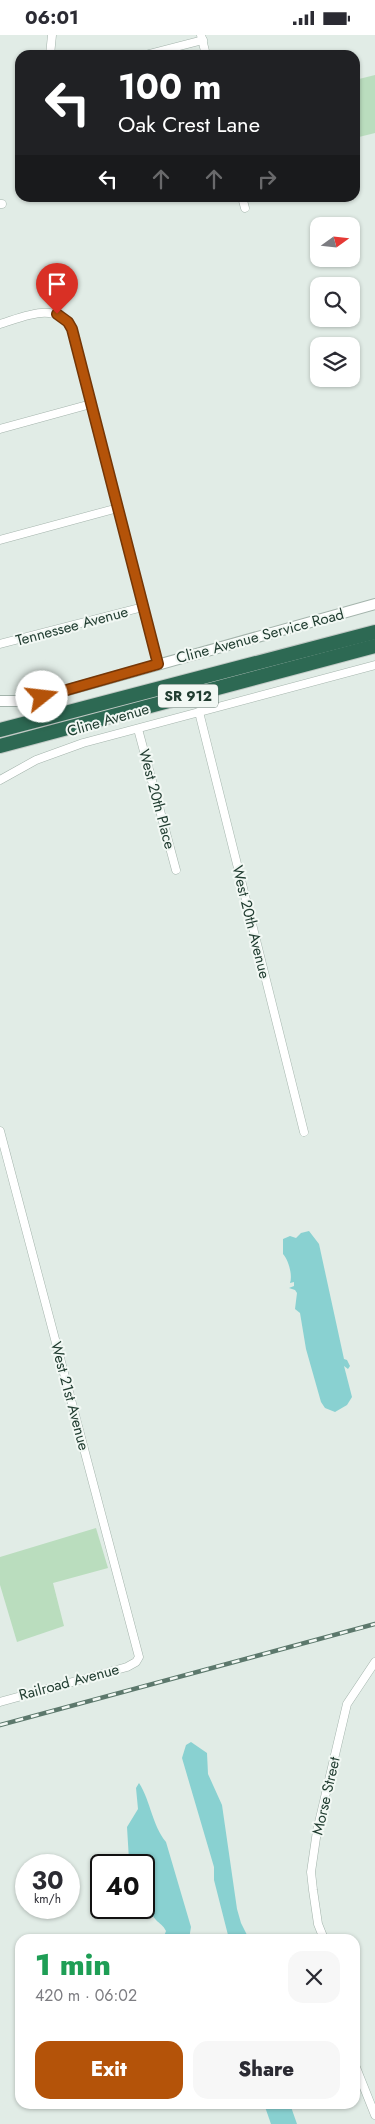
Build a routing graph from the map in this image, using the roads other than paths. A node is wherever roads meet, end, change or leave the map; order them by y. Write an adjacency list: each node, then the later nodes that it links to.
1 (52, 35): 3 (street)
2 (202, 38): 4 (street)
3 (51, 50)
4 (162, 50)
5 (243, 202): 6 (street)
6 (245, 208)
7 (0, 324): 8 (street)
8 (91, 404): 9 (street); 10 (street)
9 (0, 429)
10 (118, 508): 11 (street); 13 (street)
11 (0, 540)
12 (375, 604): 17 (street, Cline Avenue Service Road)
13 (143, 607): 15 (street, Tennessee Avenue); 17 (street)
14 (375, 632): 22 (highway, Cline Avenue / SR 912)
15 (0, 643)
16 (375, 646): 23 (highway, Cline Avenue / SR 912)
17 (158, 664): 19 (street, Cline Avenue Service Road)
18 (375, 665): 20 (street, Cline Avenue)
19 (0, 701)
20 (198, 712): 21 (street, Cline Avenue); 27 (street, West 20th Avenue)
21 (138, 729): 24 (street, Cline Avenue); 25 (street, West 20th Place)
22 (0, 730)
23 (0, 746)
24 (0, 780)
25 (176, 870)
26 (0, 1131): 28 (street, West 21st Avenue)
27 (304, 1133)
28 (137, 1661): 30 (street, Railroad Avenue)
29 (375, 1662): 31 (street, Morse Street)
30 (0, 1701)
31 (322, 1934)
32 (360, 2078): 33 (street)
33 (375, 2115)

